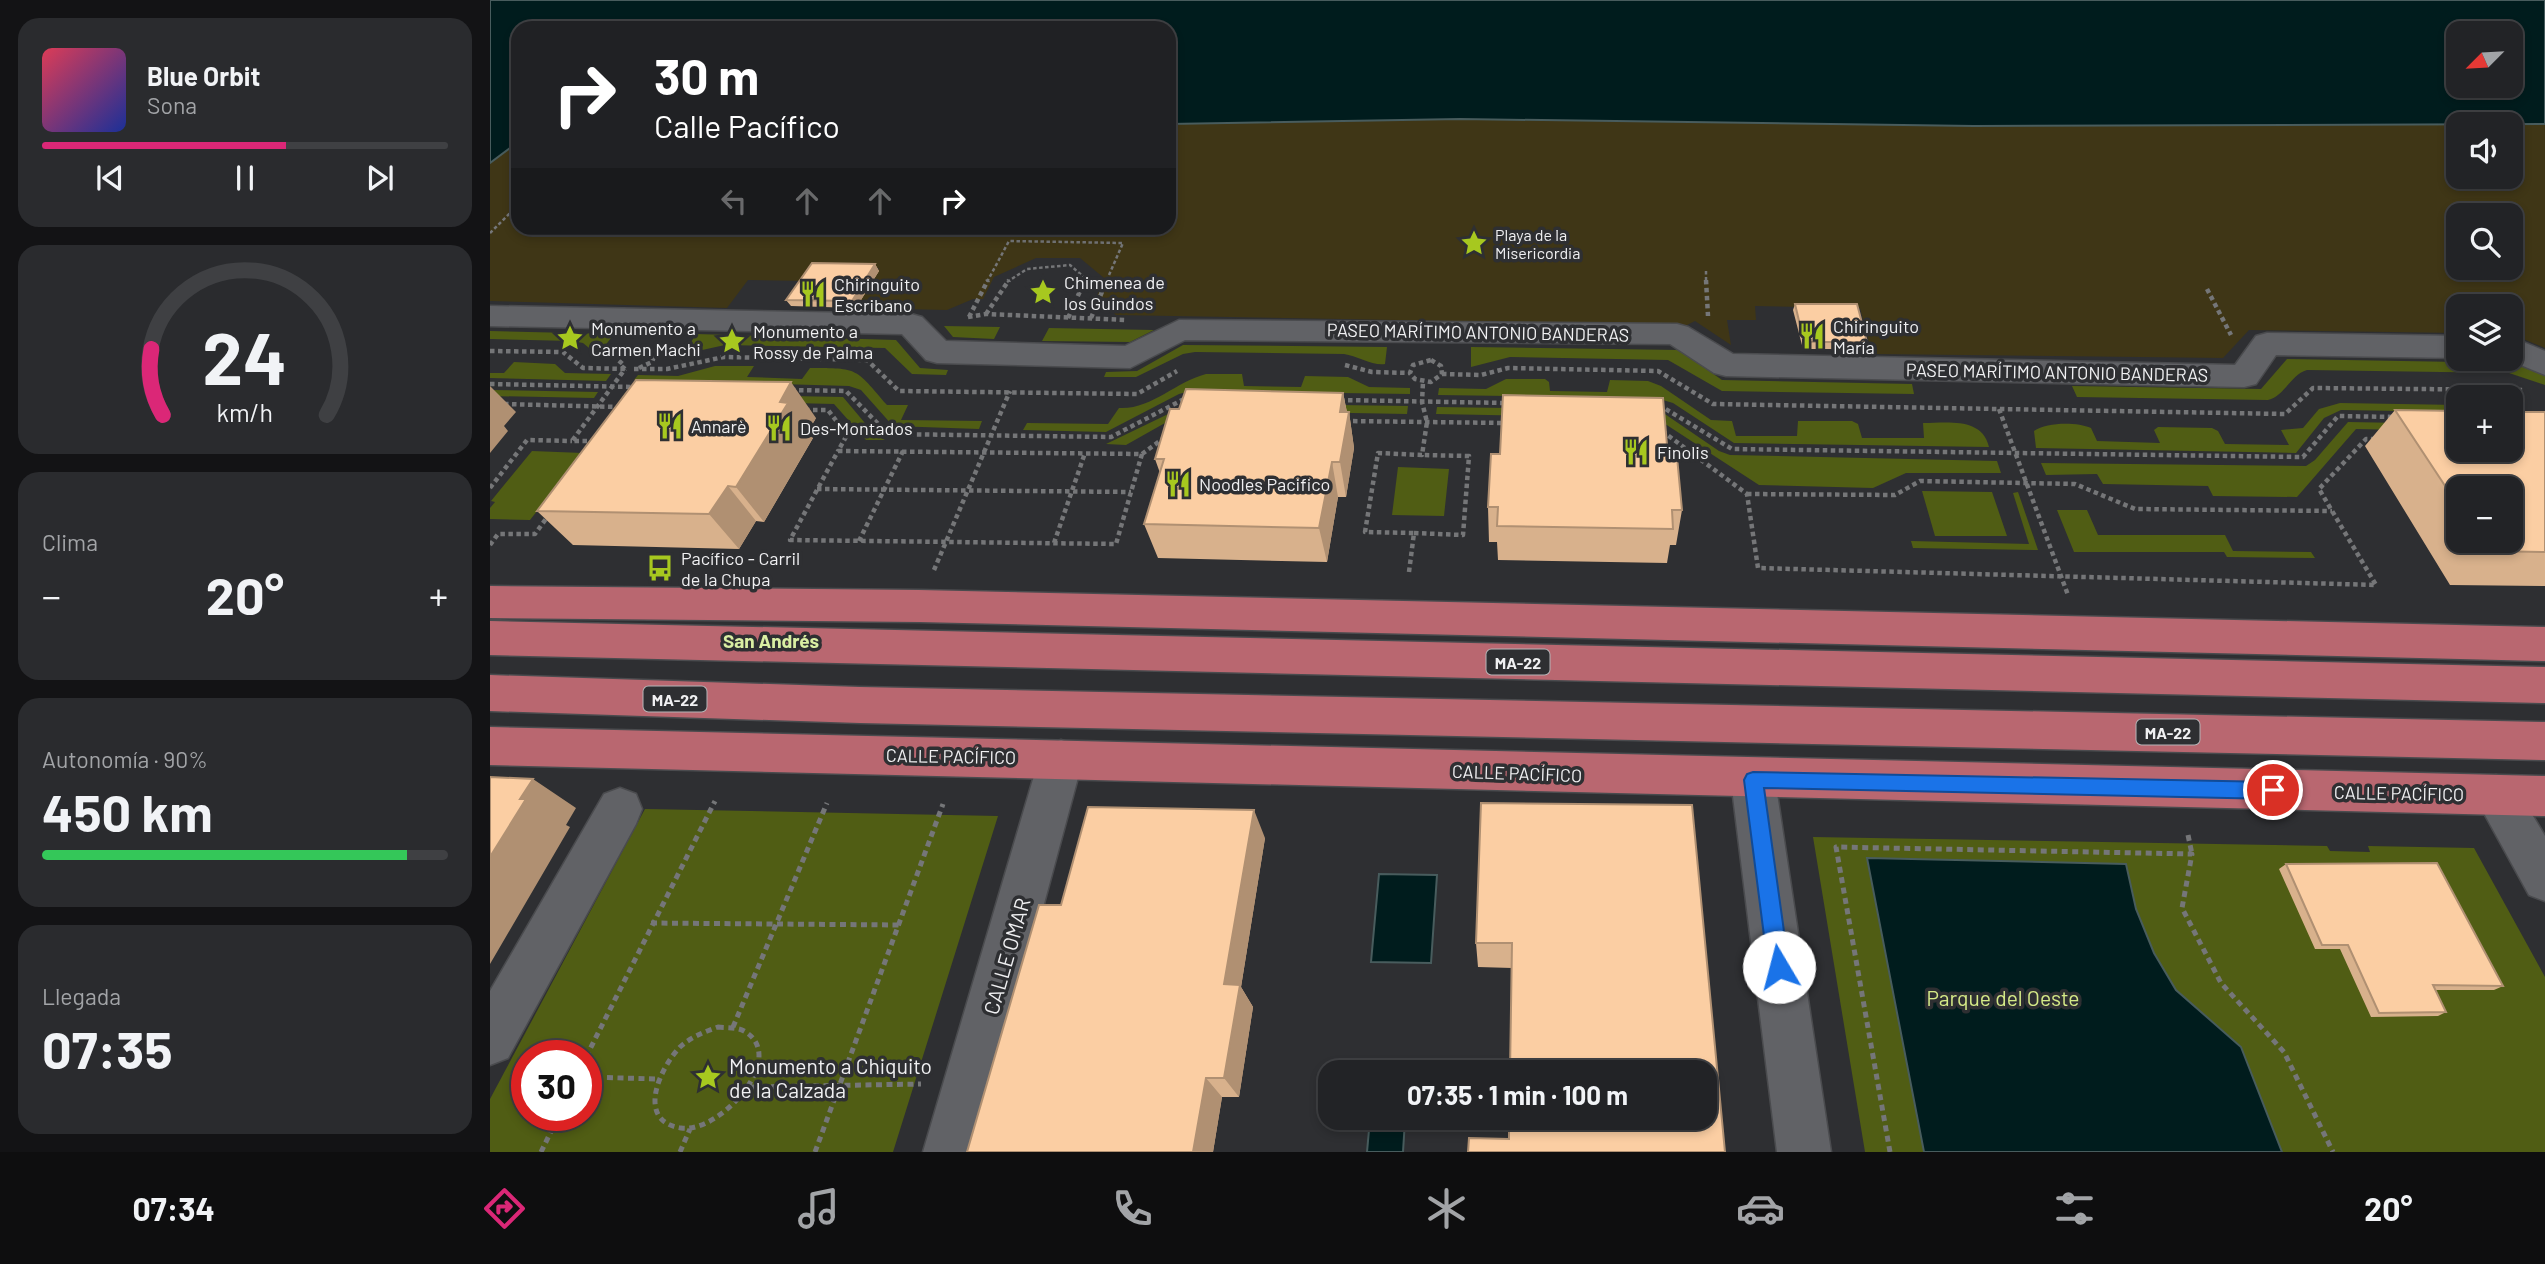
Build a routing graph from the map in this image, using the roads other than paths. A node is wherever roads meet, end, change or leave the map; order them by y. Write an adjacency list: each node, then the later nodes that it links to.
1 (490, 316): 2 (street, PASEO MARÍTIMO ANTONIO BANDERAS)
2 (2446, 347)
3 (2523, 354): 4 (street)
4 (2545, 364)
5 (490, 602): 7 (main road)
6 (490, 638): 8 (main road, MA-22)
7 (2545, 644)
8 (2545, 685)
9 (490, 693): 10 (main road, MA-22)
10 (2545, 741)
11 (490, 746): 12 (main road, CALLE PACÍFICO)
12 (1061, 759): 13 (main road, CALLE PACÍFICO); 19 (street, CALLE OMAR)
13 (1753, 780): 14 (main road, CALLE PACÍFICO); 20 (street)
14 (2496, 795): 15 (main road, CALLE PACÍFICO); 17 (street)
15 (2545, 796)
16 (620, 809): 18 (street)
17 (2545, 879)
18 (490, 1040)
19 (950, 1152)
20 (1804, 1152)

